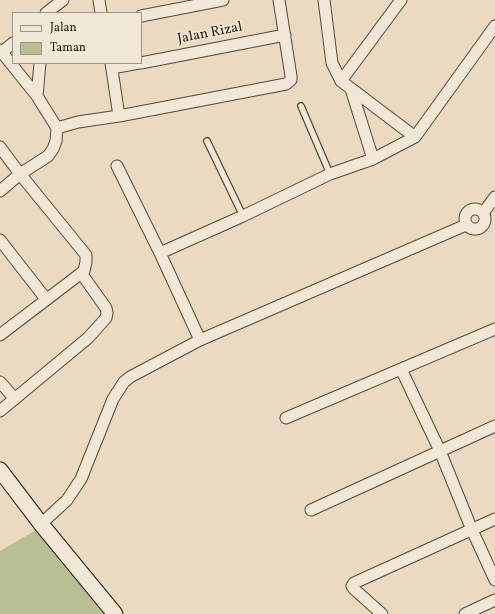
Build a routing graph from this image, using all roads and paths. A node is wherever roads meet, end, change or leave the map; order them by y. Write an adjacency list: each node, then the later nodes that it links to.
1 (63, 0): 7 (street)
2 (99, 0): 8 (street)
3 (223, 0): 9 (street)
4 (279, 0): 11 (street)
5 (324, 0): 18 (street)
6 (401, 0): 18 (street)
7 (47, 12)
8 (101, 12)
9 (142, 16)
10 (495, 26): 24 (street)
11 (285, 35): 14 (street, Jalan Rizal); 22 (street)
12 (12, 44): 13 (street)
13 (1, 51): 20 (street)
14 (142, 63)
15 (40, 64): 20 (street)
16 (131, 64): 17 (street, Jalan Rizal)
17 (112, 66): 22 (street)
18 (341, 81): 19 (street)
19 (351, 89): 24 (street); 27 (street)
20 (37, 96): 23 (street)
21 (301, 106): 30 (lane)
22 (120, 116): 23 (street)
23 (60, 127): 29 (street)
24 (415, 137): 27 (street)
25 (207, 141): 33 (lane)
26 (0, 147): 29 (street)
27 (373, 159): 30 (street)
28 (117, 166): 35 (street)
29 (20, 174): 31 (street); 36 (street)
30 (330, 174): 33 (street)
31 (0, 191)
32 (495, 197): 40 (street)
33 (243, 216): 35 (street)
34 (0, 240): 37 (street)
35 (160, 253): 40 (street)
36 (81, 273): 37 (street); 43 (street)
37 (46, 299): 39 (street)
38 (495, 329): 41 (street)
39 (0, 333)
40 (200, 340): 51 (street)
41 (400, 369): 45 (street); 47 (street)
42 (0, 382): 43 (street)
43 (15, 399): 44 (street)
44 (0, 410)
45 (286, 418)
46 (495, 426): 47 (street)
47 (440, 451): 49 (street); 52 (street)
48 (4, 475): 51 (main road)
49 (311, 510)
50 (495, 519): 52 (street)
51 (41, 524): 55 (main road)
52 (472, 530): 53 (street); 56 (street)
53 (495, 580)
54 (495, 600): 57 (street)
55 (115, 614)
56 (382, 614)
57 (465, 614)

